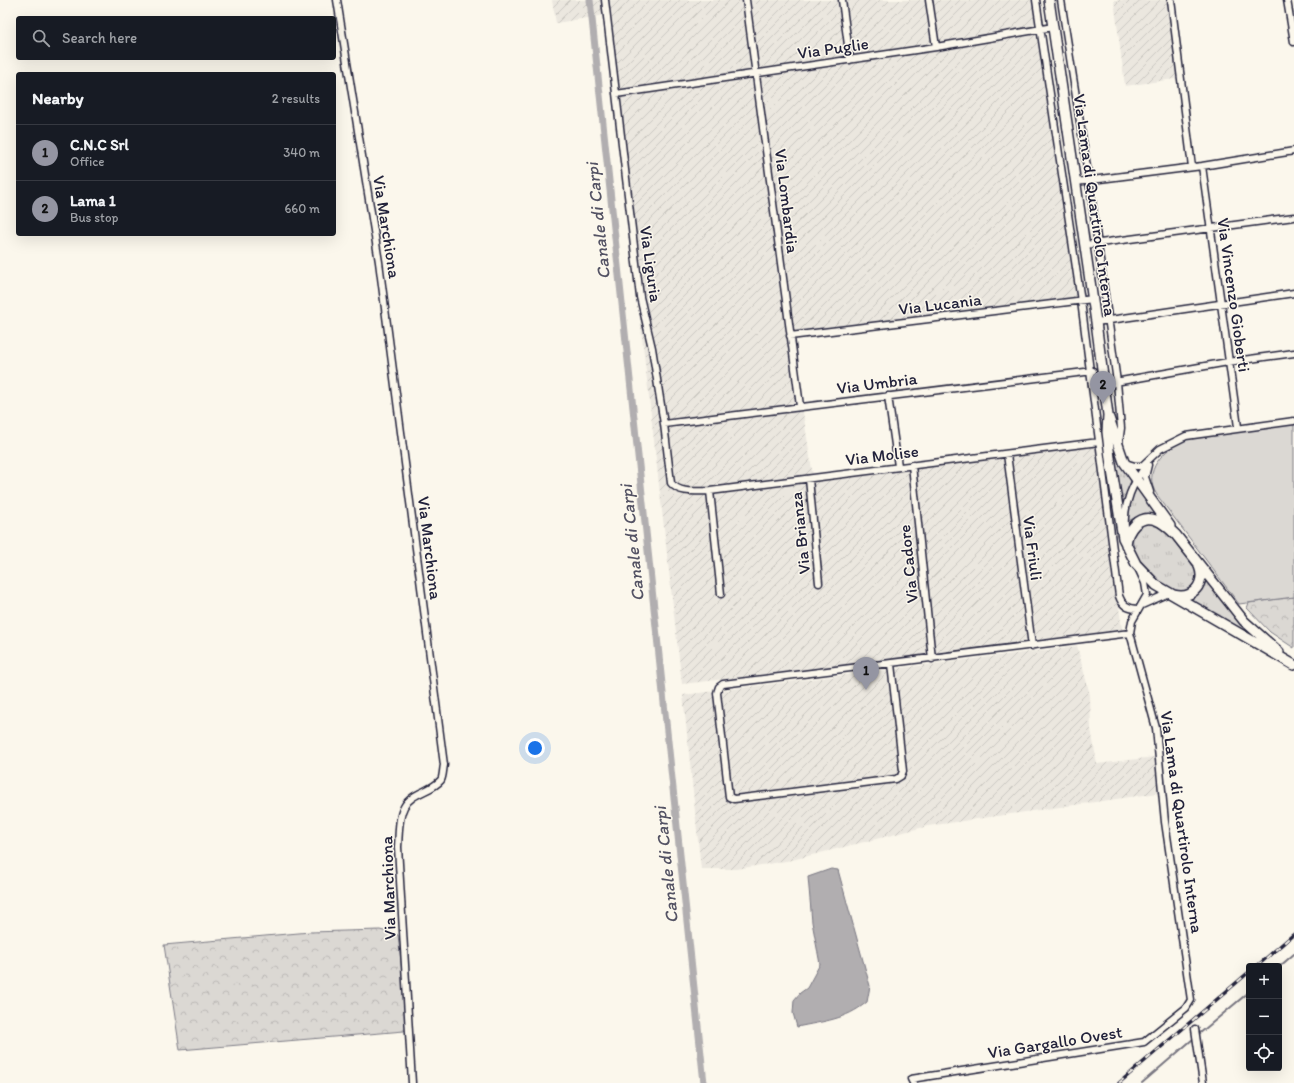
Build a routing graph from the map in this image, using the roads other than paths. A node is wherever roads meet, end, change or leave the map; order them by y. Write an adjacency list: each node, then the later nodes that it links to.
1 (337, 0): 74 (street, Via Marchiona)
2 (605, 0): 19 (street, Via Liguria)
3 (746, 0): 18 (street, Via Lombardia)
4 (842, 0): 16 (street)
5 (929, 0): 14 (street)
6 (1036, 0): 12 (street)
7 (1049, 0): 11 (main road, Via Lama di Quartirolo Interna)
8 (1062, 0): 15 (street)
9 (1171, 0): 22 (street)
10 (1287, 0): 13 (street)
11 (1053, 27): 12 (street, Via Puglie); 17 (main road, Via Lama di Quartirolo Interna)
12 (1041, 28): 14 (street, Via Puglie); 31 (street)
13 (1294, 42)
14 (936, 47): 16 (street, Via Puglie)
15 (1070, 57): 17 (street); 23 (street)
16 (850, 60): 18 (street, Via Puglie)
17 (1060, 71): 24 (main road, Via Lama di Quartirolo Interna)
18 (756, 73): 19 (street, Via Puglie); 35 (street, Via Lombardia)
19 (616, 94): 45 (street, Via Liguria)
20 (1294, 151): 21 (street)
21 (1202, 166): 22 (street); 26 (street, Via Vincenzo Gioberti)
22 (1192, 167): 23 (street)
23 (1089, 180): 24 (street); 27 (street)
24 (1076, 182): 28 (main road, Via Lama di Quartirolo Interna)
25 (1294, 217): 26 (street)
26 (1211, 228): 27 (street); 32 (street, Via Vincenzo Gioberti)
27 (1097, 244): 28 (street); 33 (street)
28 (1085, 245): 30 (main road, Via Lama di Quartirolo Interna)
29 (1294, 293): 32 (street)
30 (1093, 299): 31 (street, Via Lucania); 34 (main road, Via Lama di Quartirolo Interna)
31 (1081, 301): 35 (street, Via Lucania); 38 (street)
32 (1220, 304): 33 (street); 37 (street, Via Vincenzo Gioberti)
33 (1108, 321): 34 (street); 39 (street)
34 (1096, 322): 40 (main road, Via Lama di Quartirolo Interna)
35 (790, 336): 42 (street, Via Lombardia)
36 (1294, 354): 37 (street)
37 (1228, 362): 39 (street); 46 (street, Via Vincenzo Gioberti)
38 (1091, 371): 41 (street, Via Umbria); 47 (street)
39 (1116, 382): 40 (street); 48 (street)
40 (1104, 384): 43 (main road, Via Lama di Quartirolo Interna)
41 (888, 396): 42 (street, Via Umbria); 53 (street)
42 (800, 406): 45 (street, Via Umbria)
43 (1108, 414): 48 (main road, Via Lama di Quartirolo Interna); 59 (main road, Via Lama di Quartirolo Interna)
44 (1294, 421): 46 (street)
45 (664, 424): 56 (street, Via Liguria)
46 (1238, 427): 50 (street)
47 (1099, 442): 49 (street, Via Molise); 65 (street)
48 (1118, 446): 51 (main road, Via Lama di Quartirolo Interna)
49 (1007, 454): 52 (street, Via Molise); 67 (street, Via Friuli)
50 (1153, 457): 51 (street); 55 (street); 58 (street)
51 (1124, 462): 55 (main road, Via Lama di Quartirolo Interna)
52 (912, 465): 53 (street, Via Molise); 68 (street, Via Cadore)
53 (898, 466): 54 (street, Via Molise)
54 (809, 479): 57 (street, Via Molise); 62 (street, Via Brianza)
55 (1135, 480): 58 (main road, Via Lama di Quartirolo Interna); 59 (street)
56 (671, 483): 57 (street, Via Molise)
57 (710, 491): 63 (street)
58 (1174, 532): 59 (main road); 60 (main road)
59 (1126, 546): 61 (main road)
60 (1196, 561): 64 (main road); 69 (main road)
61 (1136, 564): 64 (main road); 65 (street)
62 (820, 583)
63 (721, 594)
64 (1170, 594): 65 (street); 71 (main road)
65 (1139, 607): 66 (street)
66 (1130, 633): 67 (street); 72 (street, Via Lama di Quartirolo Interna)
67 (1032, 646): 68 (street)
68 (932, 659): 70 (street)
69 (1294, 661)
70 (891, 664): 70 (street)
71 (1294, 665)
72 (1191, 1000): 75 (street, Via Gargallo Ovest)
73 (1195, 1029): 76 (street)
74 (412, 1083)
75 (912, 1083)
76 (1203, 1083)

